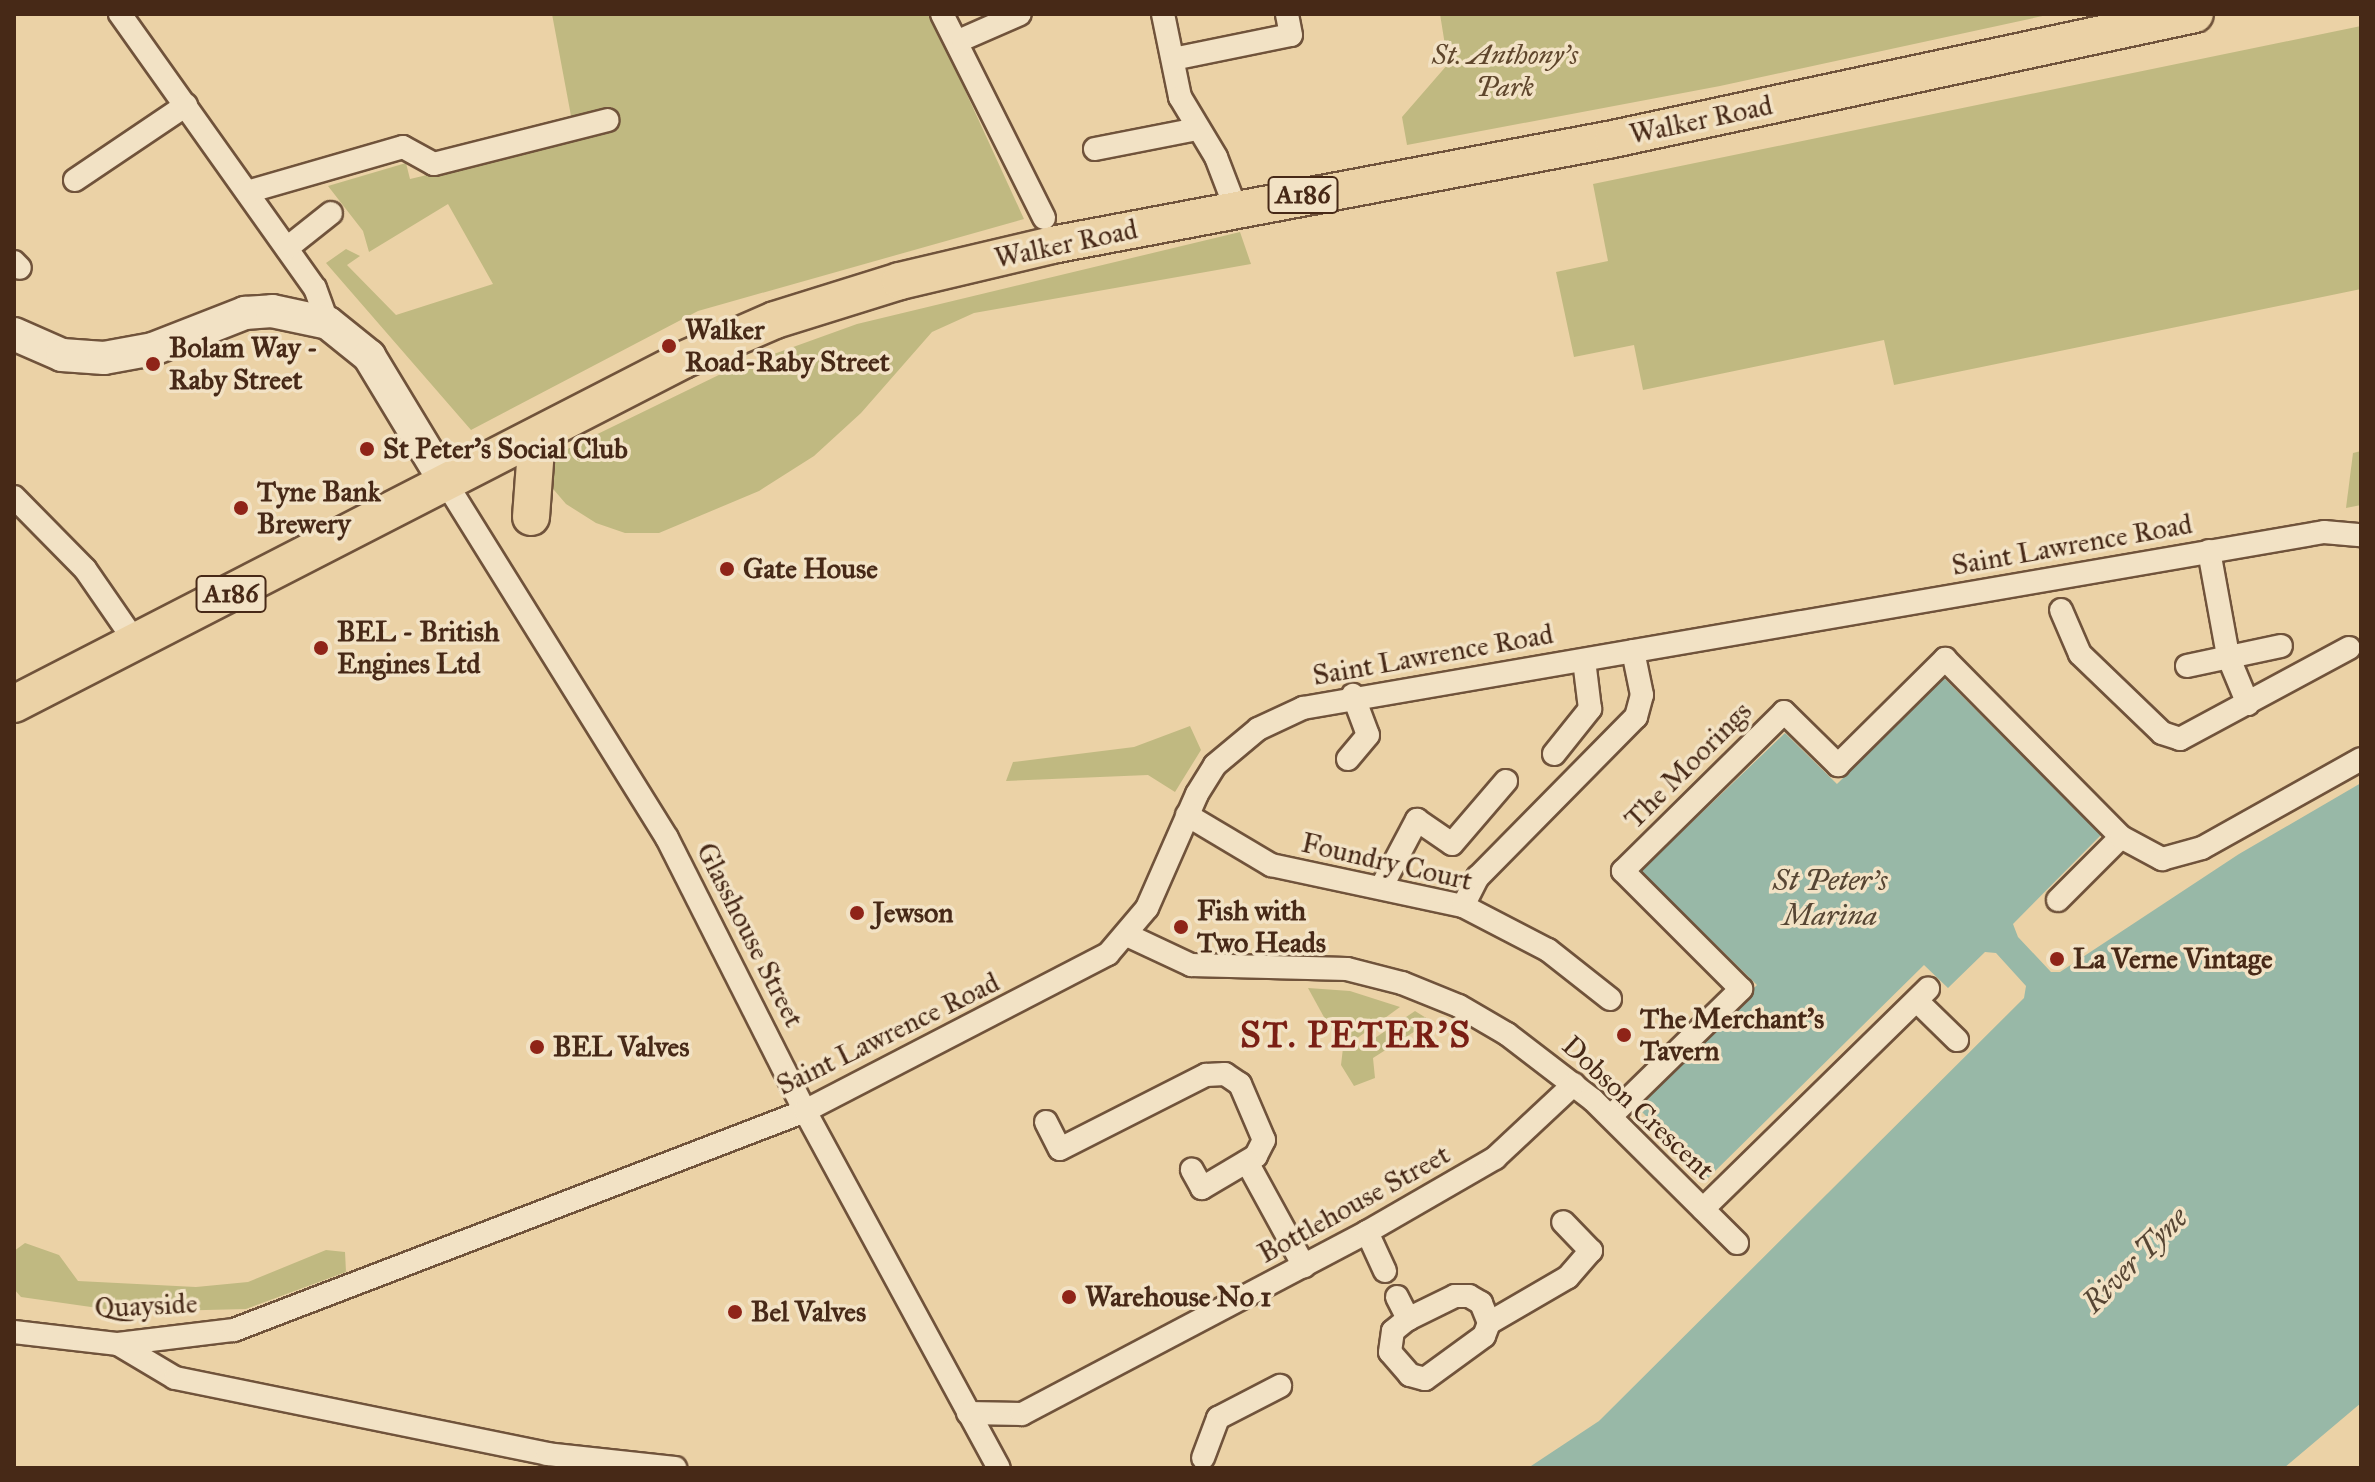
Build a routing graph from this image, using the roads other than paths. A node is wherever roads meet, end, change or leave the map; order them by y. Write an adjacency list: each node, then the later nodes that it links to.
1 (120, 14): 9 (street)
2 (942, 14): 17 (street)
3 (1020, 14): 7 (street)
4 (1163, 14): 8 (street)
5 (1287, 14): 8 (street)
6 (2195, 14): 15 (main road, Walker Road / A186)
7 (963, 39)
8 (1173, 59): 11 (street)
9 (186, 105): 13 (street); 14 (street)
10 (608, 120): 14 (street)
11 (1197, 129): 12 (street); 15 (street)
12 (1095, 149)
13 (75, 180)
14 (247, 192): 18 (street)
15 (1236, 209): 21 (main road, Walker Road / A186)
16 (331, 213): 18 (street)
17 (1044, 218)
18 (287, 248): 19 (street)
19 (328, 323): 20 (street); 22 (street)
20 (14, 334)
21 (537, 436): 22 (main road, Walker Road / A186); 24 (main road)
22 (446, 483): 28 (main road, Walker Road / A186); 51 (street, Glasshouse Street)
23 (14, 497): 28 (street)
24 (531, 517)
25 (2361, 535): 26 (street, Saint Lawrence Road)
26 (2209, 551): 31 (street, Saint Lawrence Road); 32 (street)
27 (2061, 610): 37 (street)
28 (136, 643): 36 (main road, Walker Road / A186)
29 (2281, 646): 32 (street)
30 (2349, 648): 37 (street)
31 (1633, 651): 33 (street, Saint Lawrence Road); 46 (street)
32 (2228, 656): 34 (street); 37 (street)
33 (1584, 660): 35 (street, Saint Lawrence Road); 38 (street)
34 (2187, 666)
35 (1353, 695): 39 (street); 42 (street, Saint Lawrence Road)
36 (14, 704)
37 (2248, 704)
38 (1554, 754)
39 (1348, 759)
40 (2361, 759): 43 (street, The Moorings)
41 (1506, 781): 44 (street)
42 (1187, 815): 44 (street, Foundry Court); 47 (street, Saint Lawrence Road)
43 (2121, 837): 45 (street); 52 (street, The Moorings)
44 (1382, 886): 46 (street, Foundry Court)
45 (2058, 900)
46 (1463, 906): 48 (street, Foundry Court)
47 (1127, 935): 50 (street, Dobson Crescent); 51 (street, Saint Lawrence Road)
48 (1610, 999)
49 (1957, 1040): 56 (street)
50 (1574, 1084): 52 (street, Dobson Crescent); 58 (street, Bottlehouse Street)
51 (805, 1111): 65 (street, Saint Lawrence Road); 69 (street, Glasshouse Street)
52 (1611, 1116): 56 (street, Dobson Crescent)
53 (1046, 1122): 54 (street)
54 (1247, 1162): 55 (street); 60 (street)
55 (1192, 1170)
56 (1703, 1209): 59 (street, Dobson Crescent)
57 (1563, 1222): 64 (street)
58 (1367, 1232): 60 (street, Bottlehouse Street); 61 (street)
59 (1737, 1243)
60 (1304, 1266): 69 (street, Bottlehouse Street)
61 (1385, 1271)
62 (1397, 1297): 63 (street)
63 (1408, 1319): 64 (street); 64 (street)
64 (1489, 1323)
65 (234, 1330): 67 (street, Quayside)
66 (14, 1332): 67 (street, Quayside)
67 (118, 1344): 71 (street)
68 (1280, 1386): 70 (street)
69 (968, 1413): 72 (street, Glasshouse Street)
70 (1205, 1463): 73 (street)
71 (675, 1468)
72 (999, 1468)
73 (1182, 1468)

